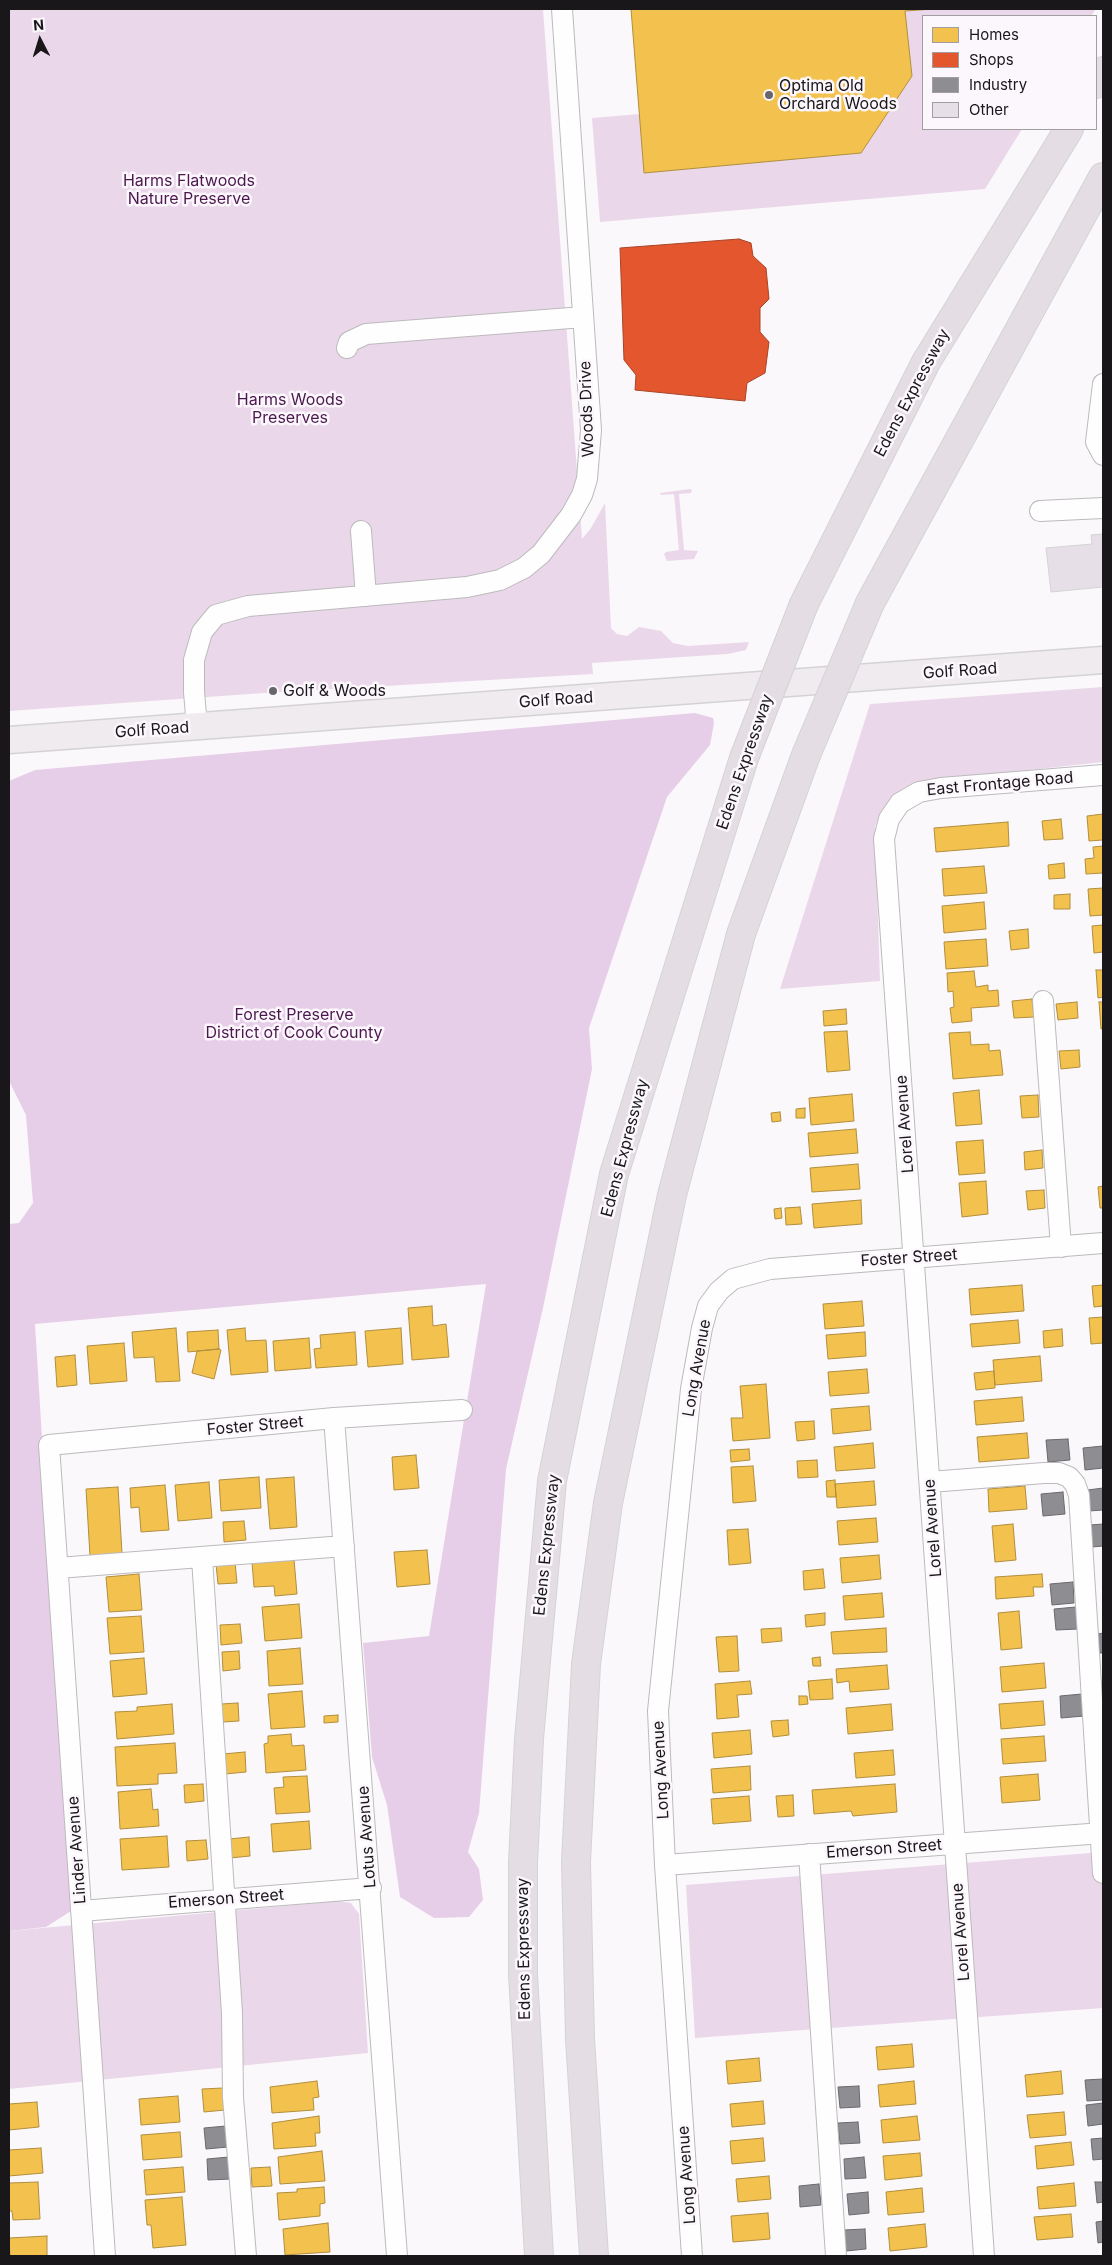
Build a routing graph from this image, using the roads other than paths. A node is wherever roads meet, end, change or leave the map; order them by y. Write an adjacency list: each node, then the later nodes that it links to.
1 (562, 9): 6 (street, Woods Drive)
2 (1103, 71): 3 (highway)
3 (1097, 82)
4 (1068, 130): 42 (highway, Edens Expressway, bridge)
5 (1103, 177): 43 (highway, bridge)
6 (583, 317): 7 (street); 13 (street, Woods Drive)
7 (347, 348)
8 (1103, 384): 9 (street)
9 (1103, 455)
10 (1103, 508): 11 (street)
11 (1040, 511)
12 (361, 531): 13 (street)
13 (366, 596): 15 (street, Woods Drive)
14 (1103, 660): 15 (main road, Golf Road)
15 (197, 726): 16 (main road, Golf Road)
16 (9, 740)
17 (1103, 775): 18 (street, East Frontage Road)
18 (900, 804): 22 (street, Lorel Avenue)
19 (1043, 1001): 21 (street)
20 (1103, 1243): 21 (street, Foster Street)
21 (1061, 1247): 22 (street, Foster Street)
22 (915, 1258): 23 (street, Foster Street); 27 (street, Lorel Avenue)
23 (719, 1290): 34 (street, Long Avenue)
24 (462, 1410): 25 (street, Foster Street)
25 (334, 1418): 26 (street, Foster Street); 28 (street, Lotus Avenue)
26 (49, 1445): 30 (street, Linder Avenue)
27 (930, 1482): 31 (street); 32 (street, Lorel Avenue)
28 (344, 1546): 29 (street); 36 (street, Lotus Avenue)
29 (202, 1558): 30 (street); 37 (street)
30 (58, 1568): 38 (street, Linder Avenue)
31 (1102, 1833): 32 (street, Emerson Street); 35 (street)
32 (955, 1844): 33 (street, Emerson Street); 46 (street, Lorel Avenue)
33 (809, 1854): 34 (street, Emerson Street); 45 (street)
34 (665, 1865): 44 (street, Long Avenue)
35 (1103, 1873)
36 (371, 1888): 37 (street, Emerson Street); 41 (street, Lotus Avenue)
37 (224, 1899): 38 (street, Emerson Street); 40 (street)
38 (81, 1911): 39 (street, Linder Avenue)
39 (105, 2256)
40 (246, 2256)
41 (397, 2256)
42 (539, 2256)
43 (594, 2256)
44 (692, 2256)
45 (836, 2256)
46 (984, 2256)

